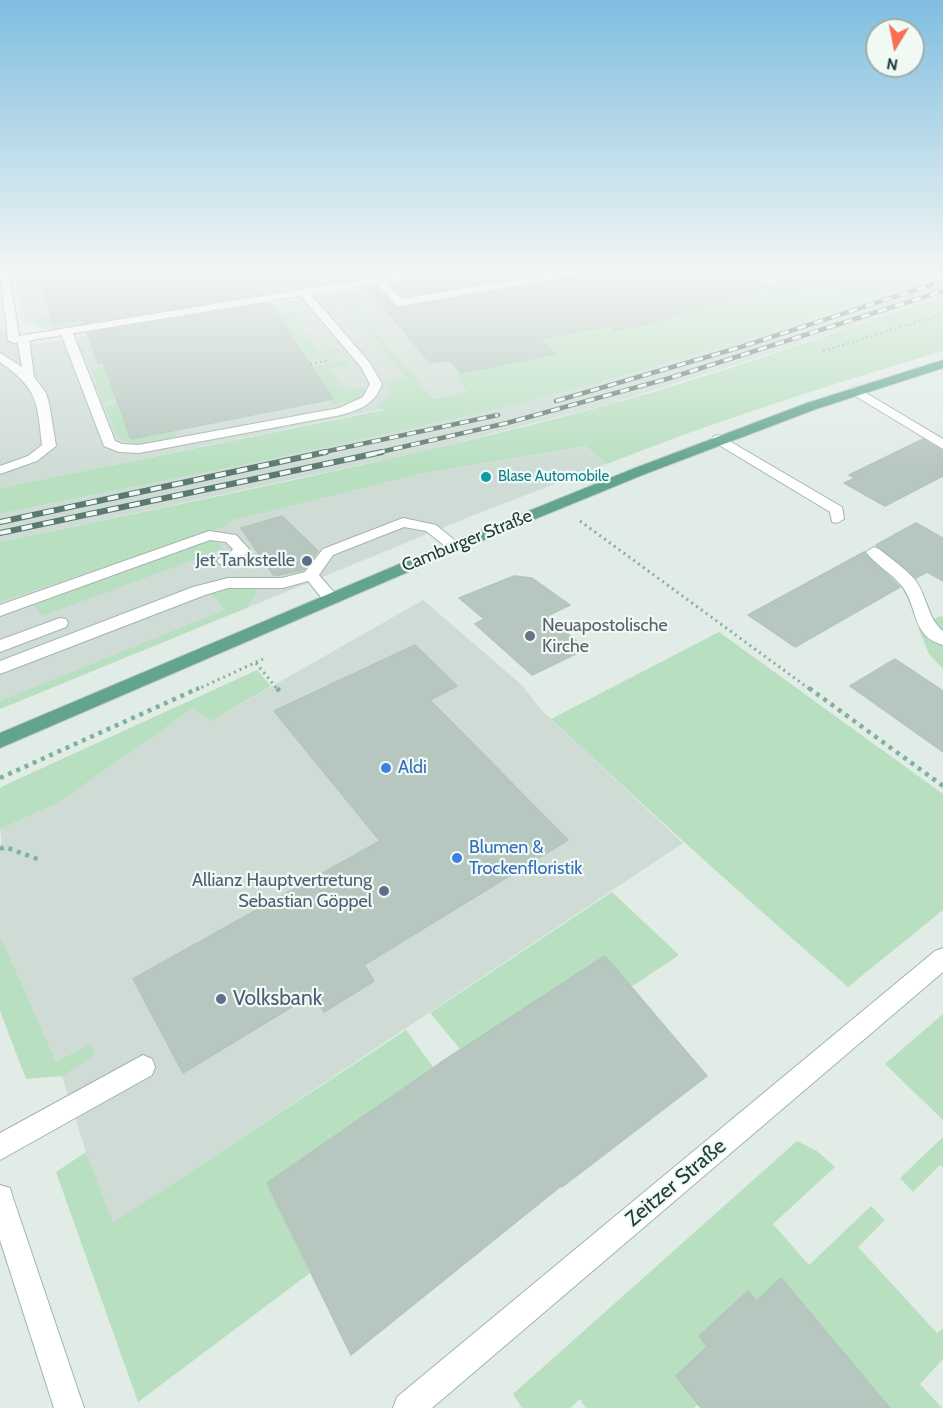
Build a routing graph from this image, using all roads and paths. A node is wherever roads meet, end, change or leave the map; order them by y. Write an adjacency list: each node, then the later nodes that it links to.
1 (19, 339): 8 (street)
2 (69, 339): 3 (street)
3 (343, 339)
4 (863, 339): 5 (path)
5 (823, 351)
6 (0, 357): 8 (street)
7 (943, 364): 9 (main road, Camburger Straße)
8 (29, 376): 12 (street)
9 (856, 391): 10 (main road, Camburger Straße); 11 (street)
10 (719, 439): 14 (street); 15 (main road, Camburger Straße)
11 (943, 445)
12 (0, 470)
13 (573, 515): 28 (path)
14 (837, 519)
15 (454, 546): 18 (street); 19 (main road, Camburger Straße)
16 (874, 552): 22 (street)
17 (225, 561): 20 (street)
18 (311, 575): 19 (street); 25 (street)
19 (331, 598): 27 (main road, Camburger Straße)
20 (0, 611)
21 (60, 624): 23 (street)
22 (943, 639)
23 (0, 646)
24 (256, 663): 26 (path)
25 (0, 668)
26 (282, 694)
27 (0, 741)
28 (943, 786)
29 (0, 849): 30 (path)
30 (40, 860)
31 (943, 958): 36 (street, Zeitzer Straße)
32 (144, 1067): 33 (street)
33 (0, 1147)
34 (0, 1198): 35 (street)
35 (69, 1408)
36 (408, 1408)

